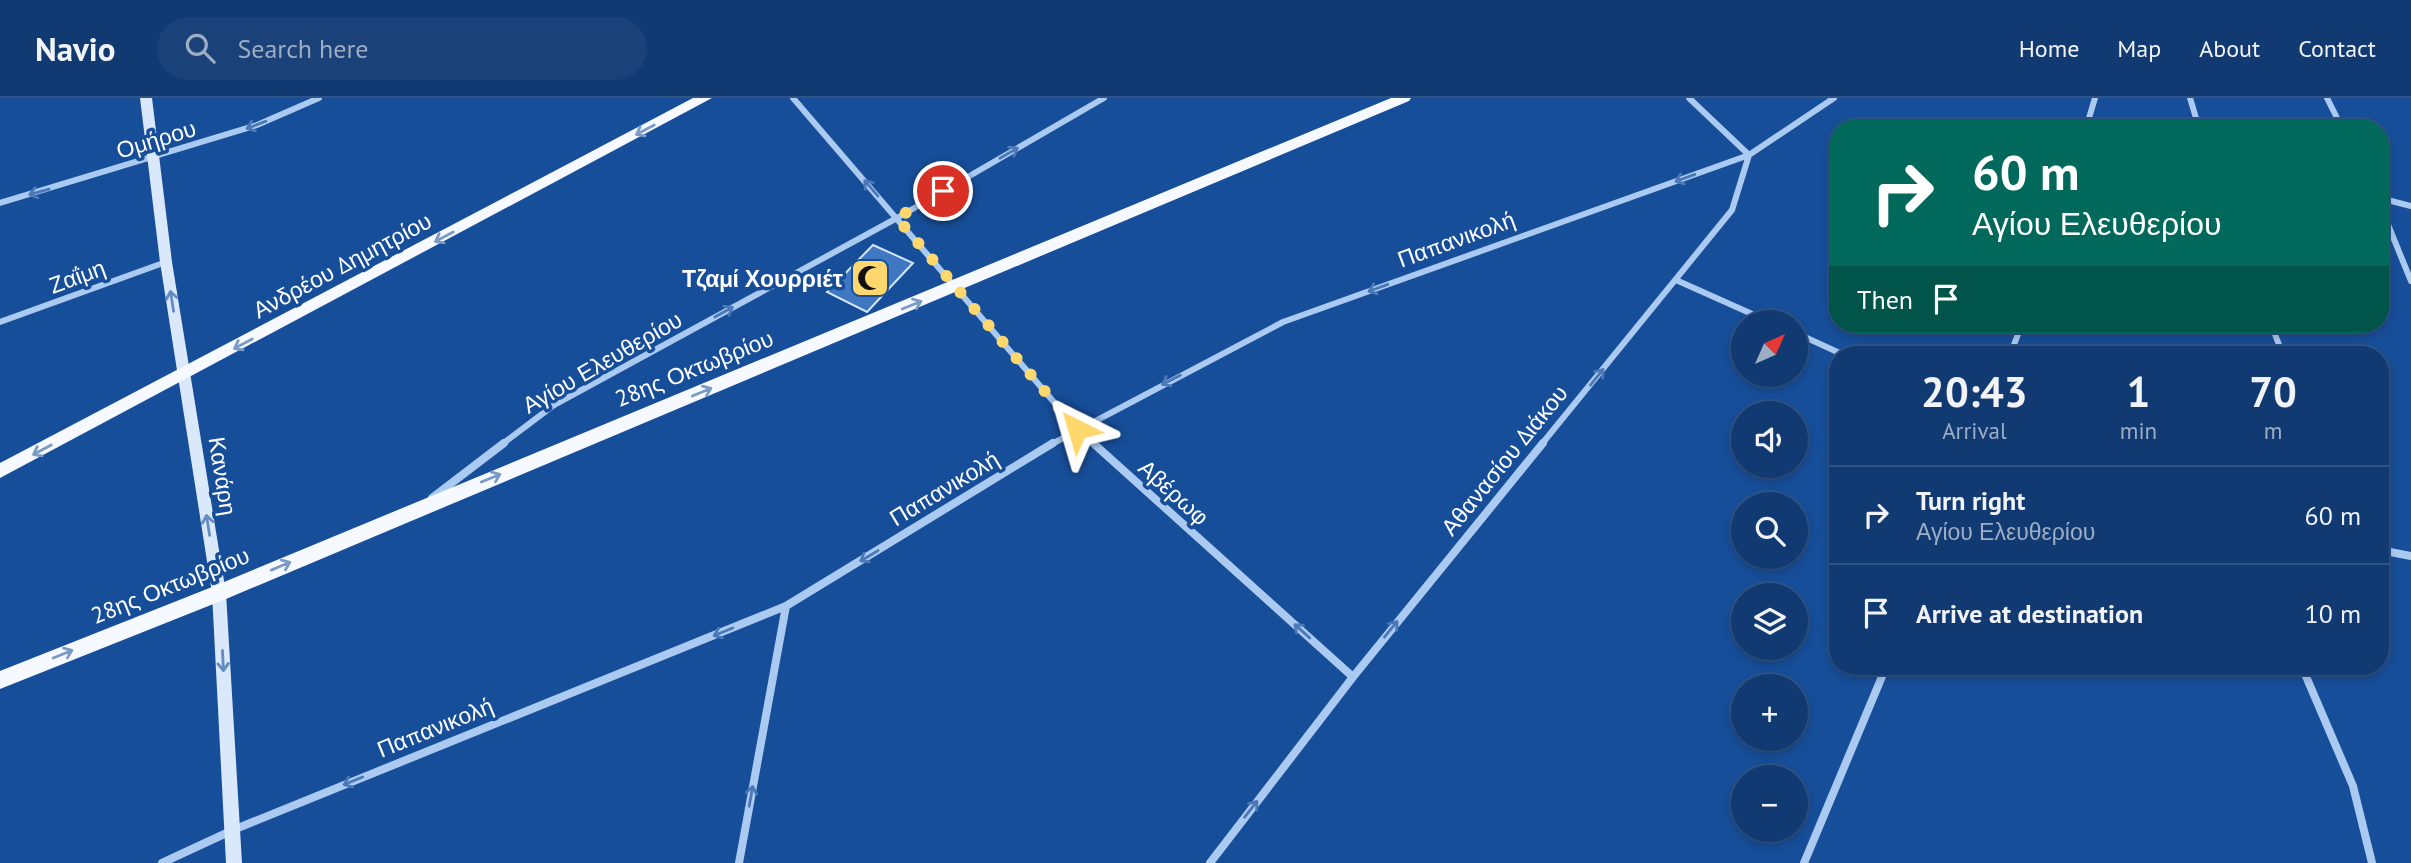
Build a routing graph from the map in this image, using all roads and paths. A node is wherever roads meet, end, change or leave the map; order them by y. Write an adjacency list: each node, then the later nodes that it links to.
1 (146, 98): 16 (street, Κανάρη)
2 (319, 98): 16 (street, Ομήρου, one-way to 16)
3 (705, 98): 30 (main road, Ανδρέου Δημητρίου, one-way to 30)
4 (793, 98): 20 (street, Αβέρωφ, one-way to 4)
5 (1104, 98): 20 (street, Αγίου Ελευθερίου, one-way to 5)
6 (1689, 98): 15 (street)
7 (1834, 98): 15 (street)
8 (2095, 98): 12 (street)
9 (2190, 98): 13 (street)
10 (2327, 98): 14 (street)
11 (1397, 100): 25 (main road, 28ης Οκτωβρίου)
12 (2089, 119)
13 (2196, 119)
14 (2338, 119)
15 (1749, 155): 23 (street, Αθανασίου Διάκου); 31 (street, Παπανικολή, one-way to 31)
16 (154, 158): 18 (street, Ομήρου, one-way to 18); 22 (street, Κανάρη)
17 (2389, 200): 19 (street)
18 (0, 203)
19 (2411, 206)
20 (897, 218): 25 (street, Αβέρωφ); 33 (street, Αγίου Ελευθερίου, one-way to 20)
21 (2389, 227): 24 (street)
22 (166, 262): 27 (street, Ζαΐμη); 30 (street, Κανάρη, one-way to 22)
23 (1676, 280): 26 (street); 40 (street, Αθανασίου Διάκου, one-way to 23)
24 (2411, 281)
25 (957, 286): 31 (street, Αβέρωφ); 33 (main road, 28ης Οκτωβρίου, one-way to 25)
26 (1743, 310)
27 (0, 322)
28 (1808, 339): 29 (street)
29 (1829, 348)
30 (184, 375): 32 (main road, Ανδρέου Δημητρίου, one-way to 32); 36 (street, Κανάρη, one-way to 30)
31 (1077, 429): 37 (street, Παπανικολή, one-way to 37); 40 (street, Αβέρωφ, one-way to 31)
32 (0, 471)
33 (421, 507): 36 (main road, 28ης Οκτωβρίου, one-way to 33)
34 (2389, 552): 35 (street)
35 (2411, 556)
36 (219, 593): 41 (main road, 28ης Οκτωβρίου, one-way to 36); 42 (street, Κανάρη, one-way to 42)
37 (786, 606): 42 (street, Παπανικολή, one-way to 42); 45 (street, one-way to 37)
38 (1883, 675): 47 (street)
39 (2306, 675): 48 (street)
40 (1353, 677): 46 (street, Αθανασίου Διάκου, one-way to 40)
41 (0, 680)
42 (233, 830): 43 (street, Παπανικολή); 44 (street, Κανάρη)
43 (162, 863)
44 (234, 863)
45 (739, 863)
46 (1210, 863)
47 (1804, 863)
48 (2372, 863)

